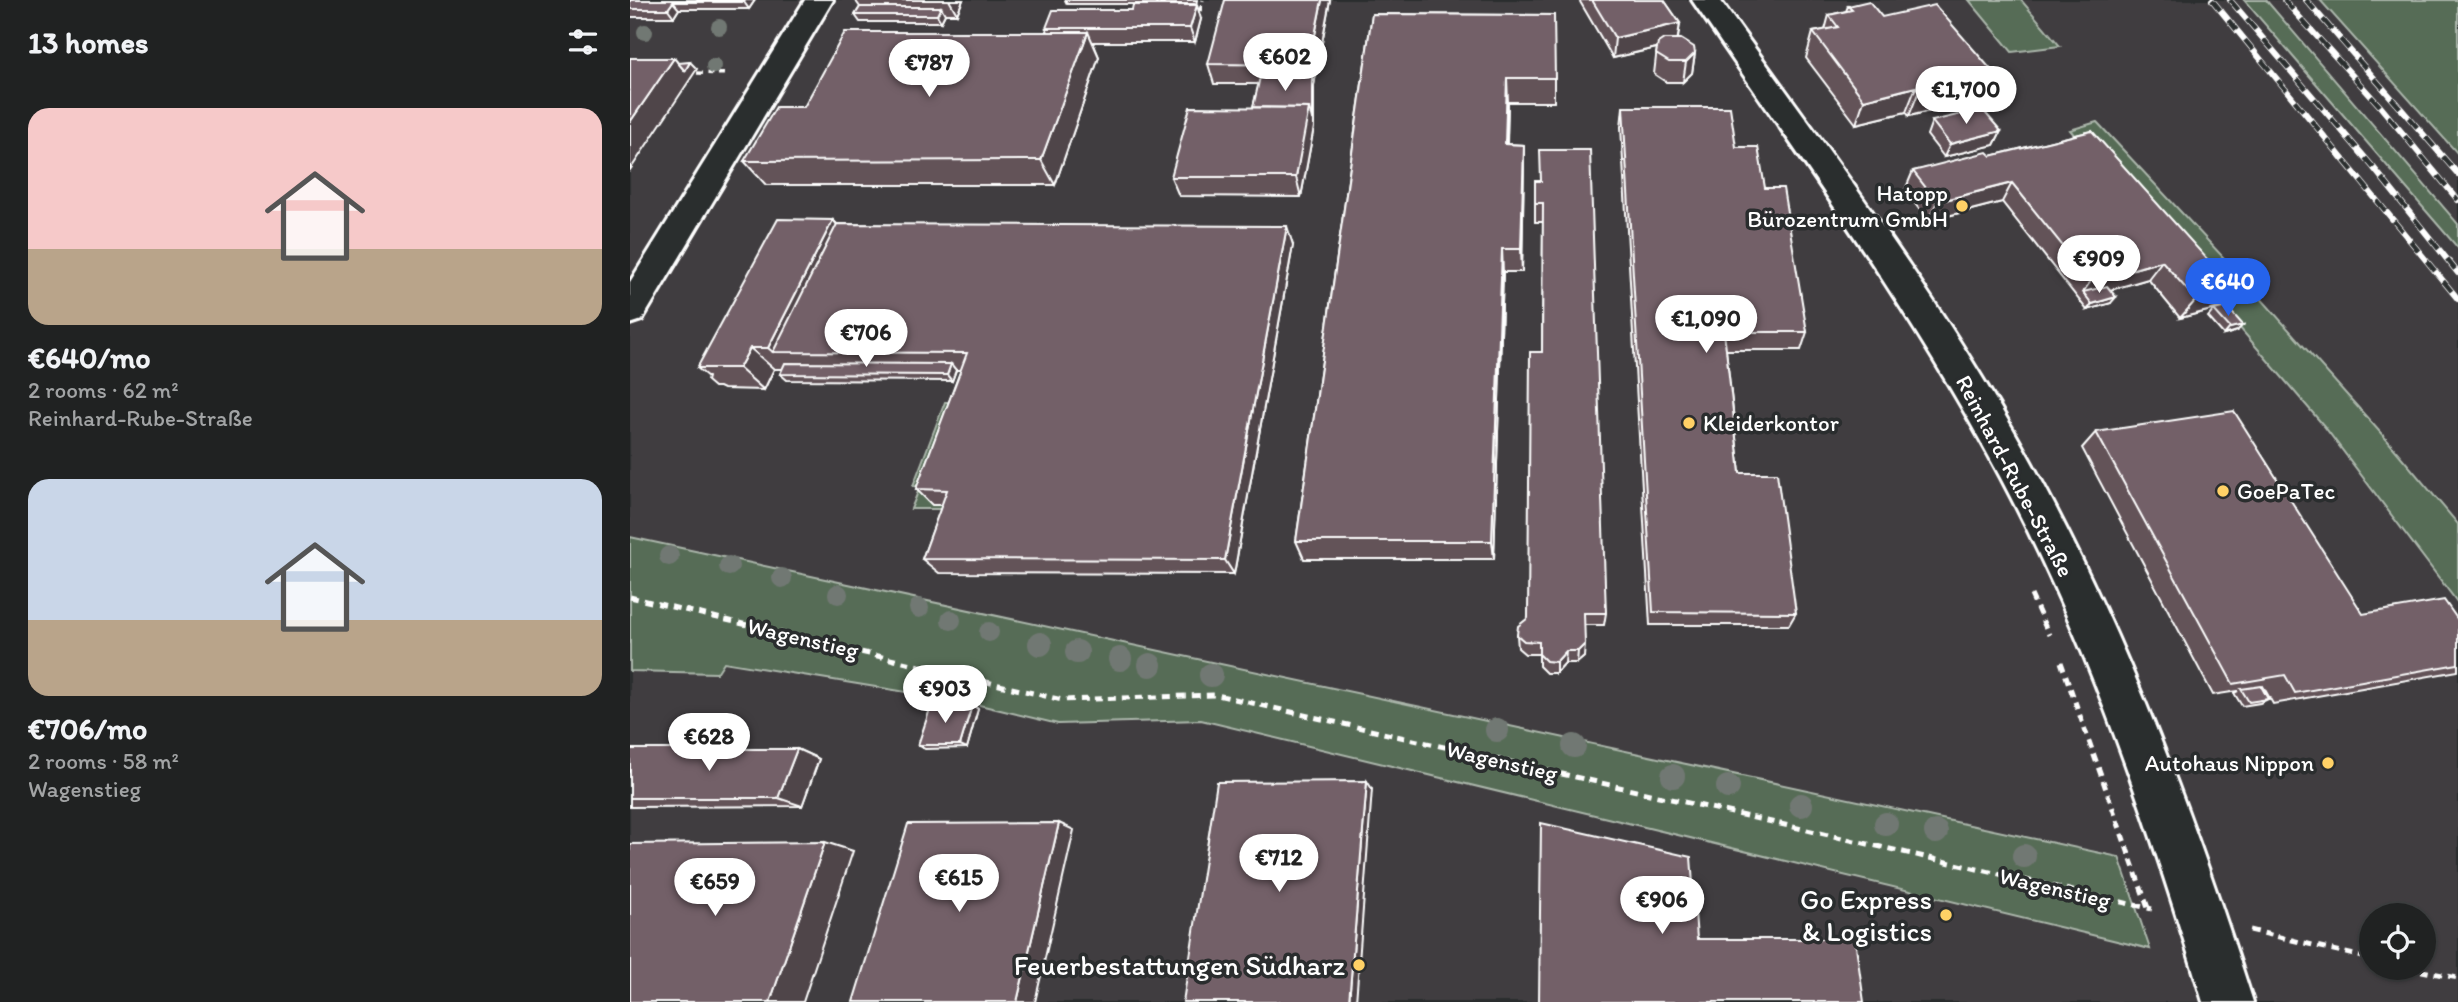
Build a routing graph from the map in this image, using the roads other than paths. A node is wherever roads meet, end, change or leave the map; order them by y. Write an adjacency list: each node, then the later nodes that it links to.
1 (819, 0): 3 (street)
2 (1706, 0): 4 (street, Reinhard-Rube-Straße)
3 (630, 311)
4 (2228, 1002)

